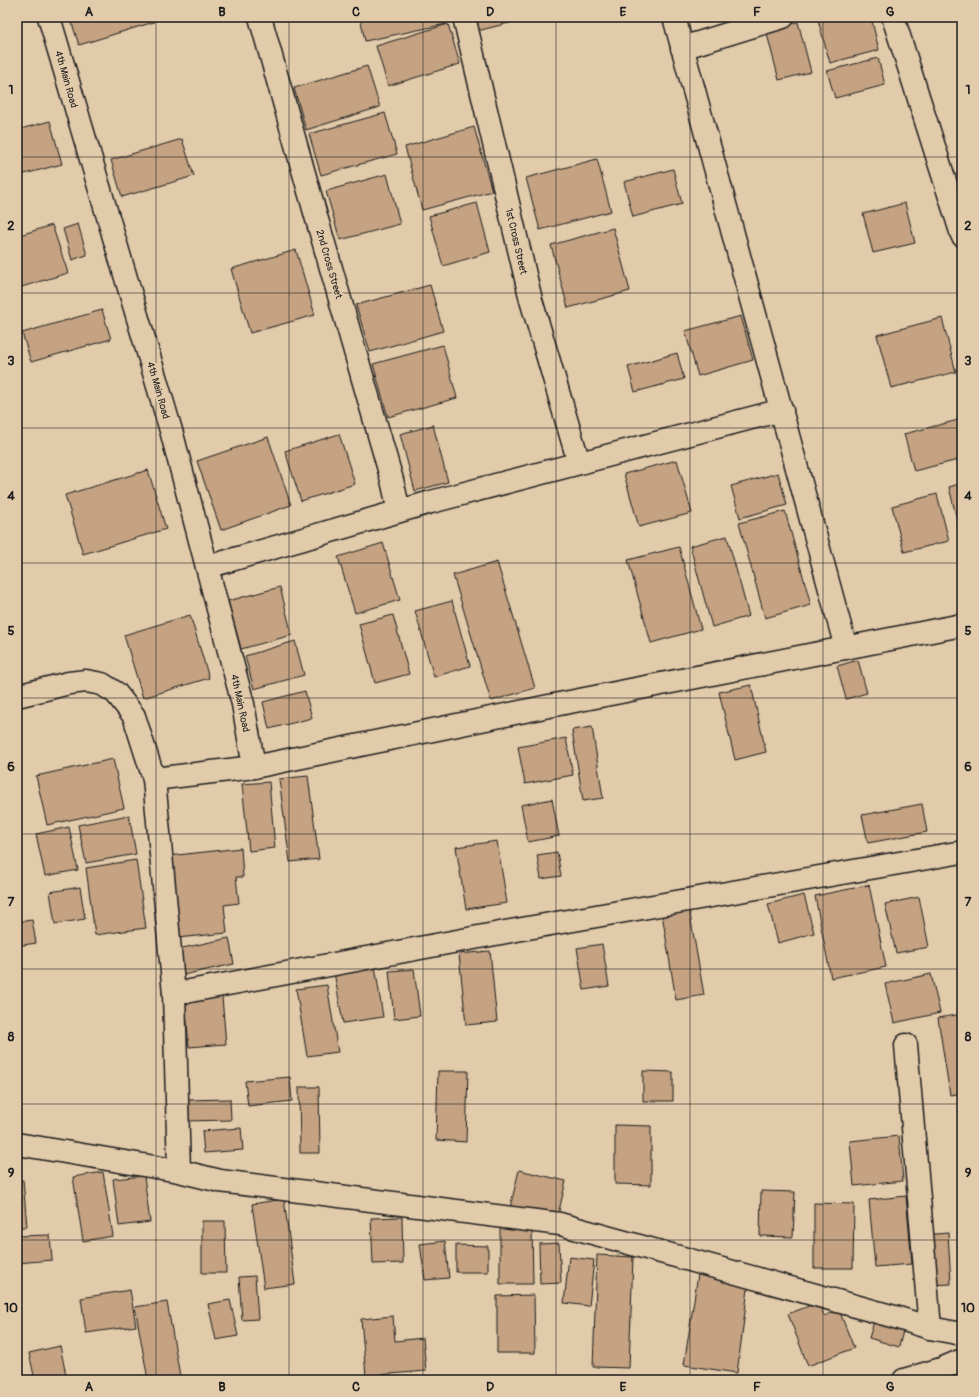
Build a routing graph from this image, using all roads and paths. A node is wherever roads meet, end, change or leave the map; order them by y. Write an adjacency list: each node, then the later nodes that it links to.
1 (49, 17): 12 (street, 4th Main Road)
2 (260, 17): 11 (street, 2nd Cross Street)
3 (464, 17): 10 (street, 1st Cross Street)
4 (674, 17): 7 (street)
5 (783, 17): 7 (street)
6 (893, 17): 8 (street)
7 (682, 48): 9 (street)
8 (962, 235)
9 (782, 410): 10 (street); 14 (street)
10 (579, 463): 11 (street)
11 (399, 511): 12 (street)
12 (207, 567): 16 (street, 4th Main Road)
13 (962, 625): 14 (street)
14 (846, 648): 16 (street)
15 (17, 696): 17 (street)
16 (254, 767): 17 (street)
17 (154, 779): 19 (street)
18 (962, 852): 19 (street)
19 (174, 994): 22 (street)
20 (906, 1045): 23 (street)
21 (17, 1144): 22 (street)
22 (179, 1170): 23 (street)
23 (930, 1328): 24 (street)
24 (962, 1334)
25 (962, 1360): 26 (street)
26 (904, 1380)

